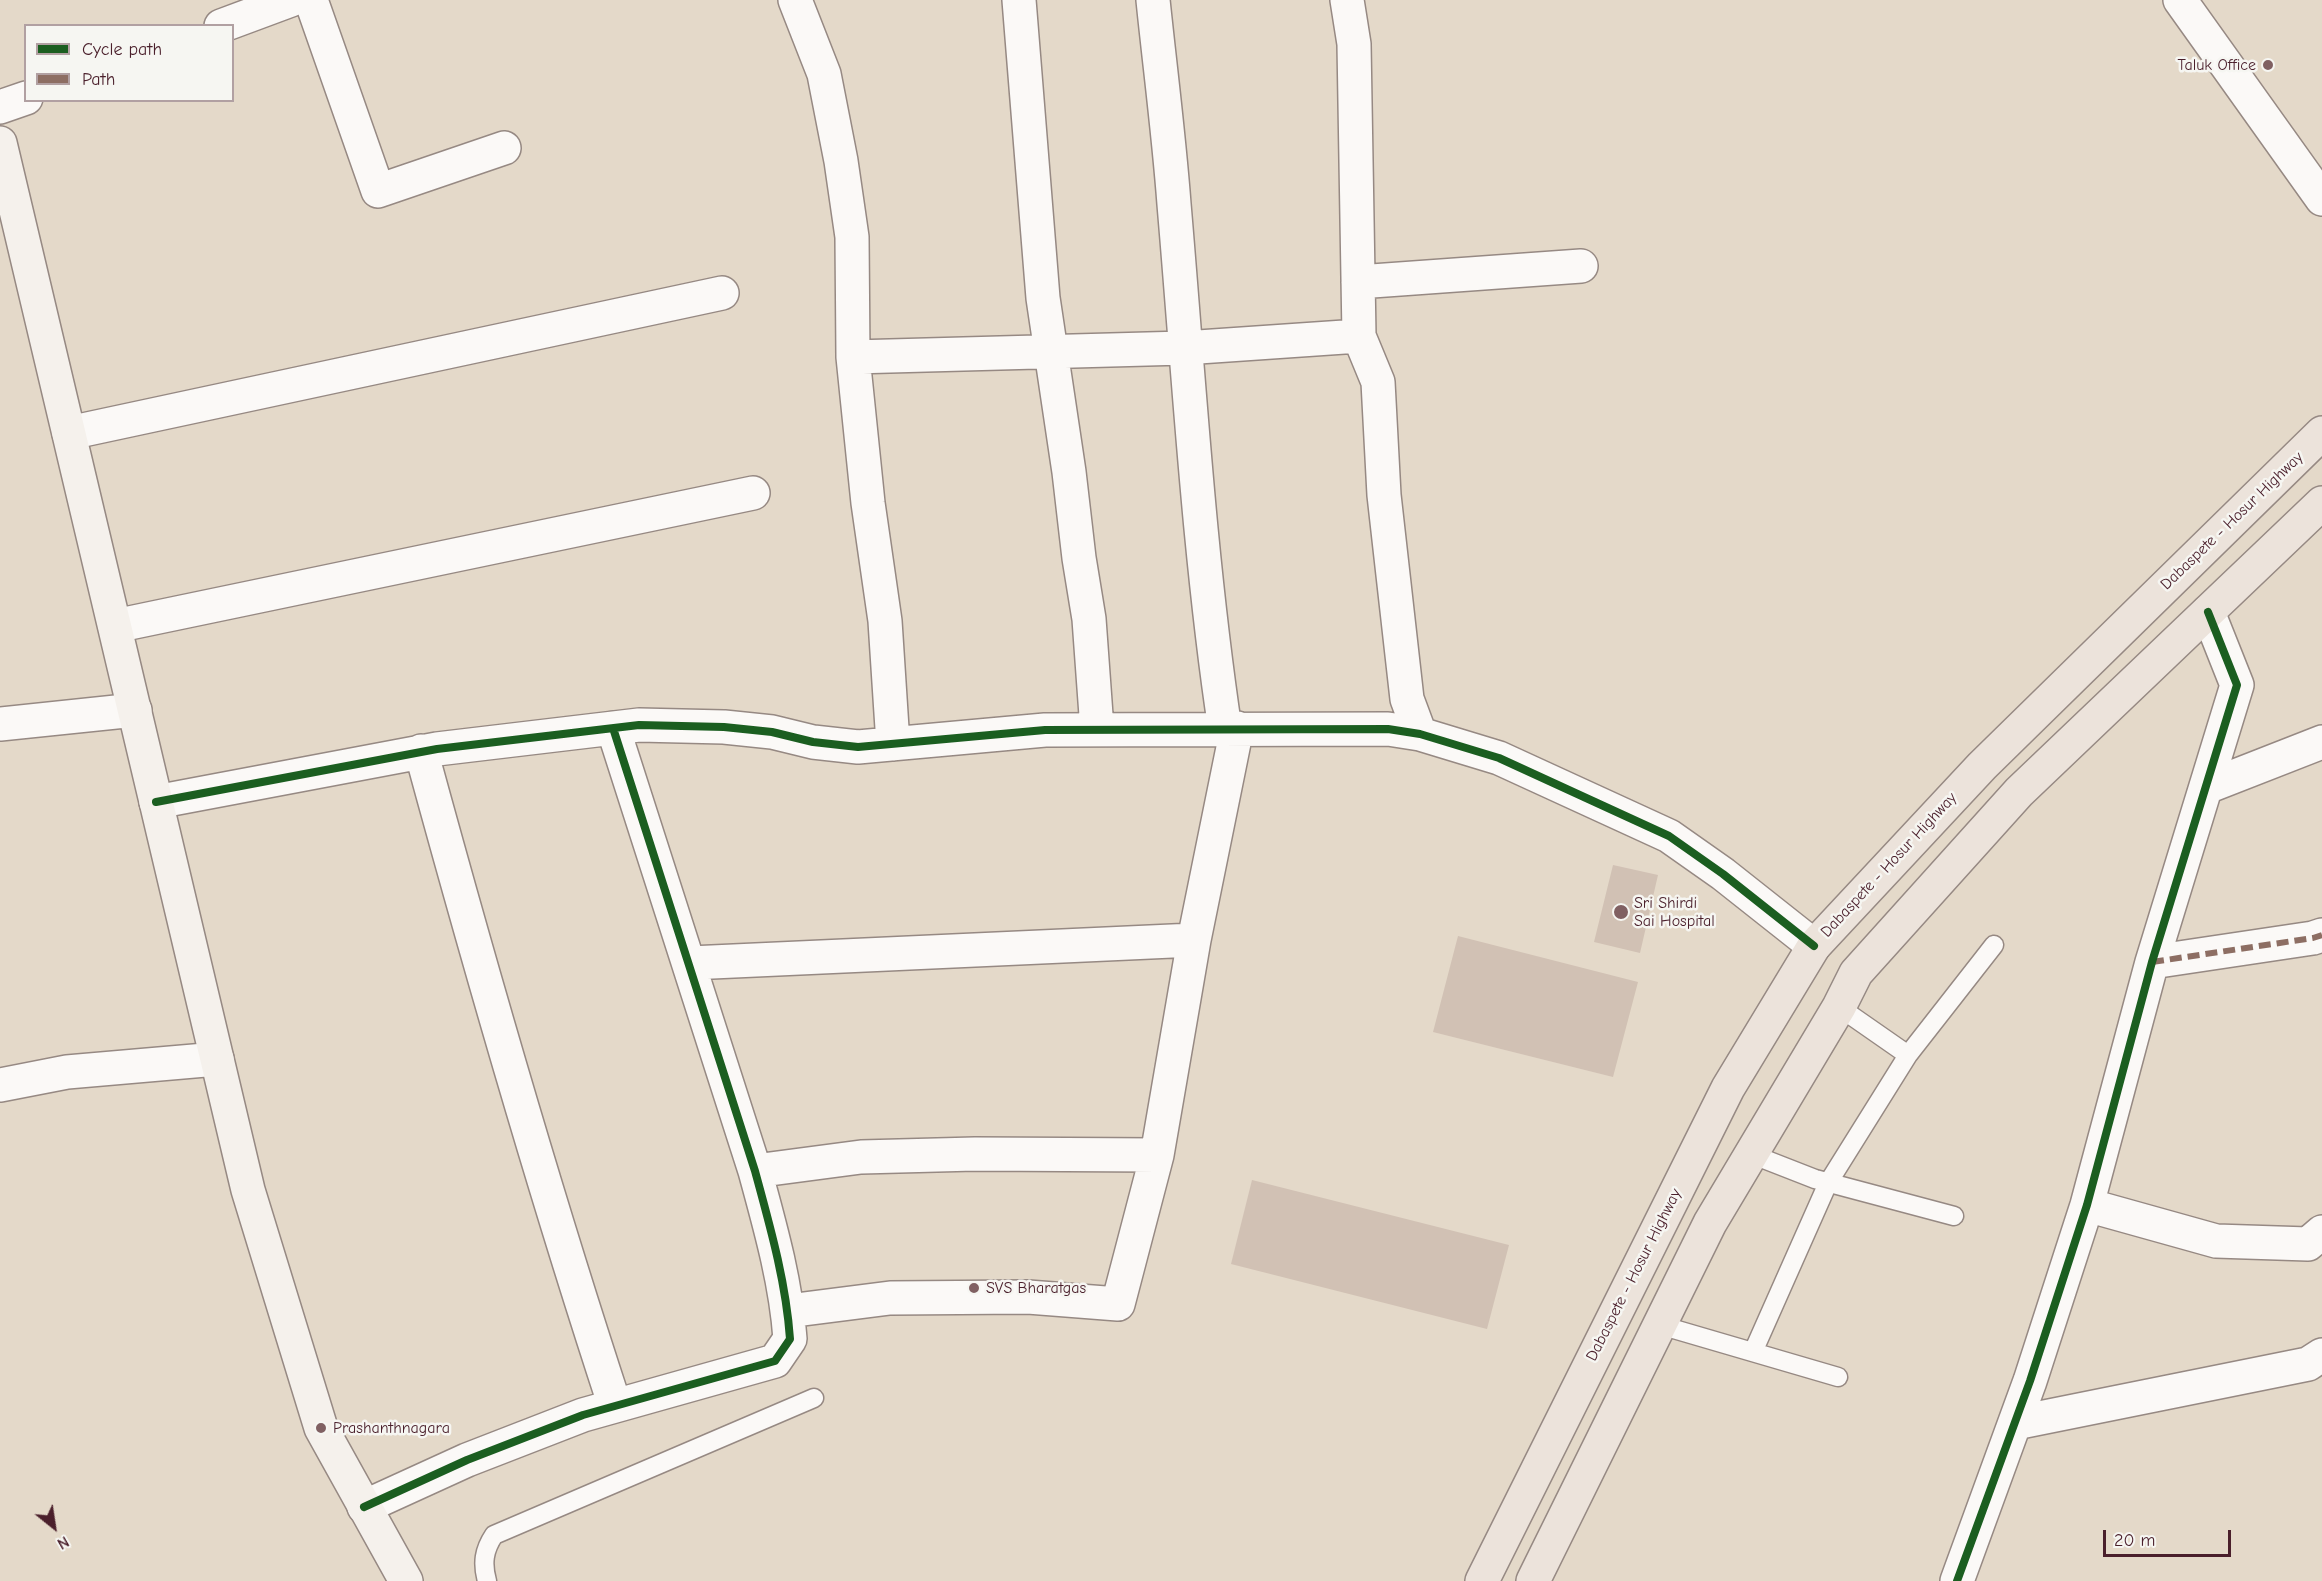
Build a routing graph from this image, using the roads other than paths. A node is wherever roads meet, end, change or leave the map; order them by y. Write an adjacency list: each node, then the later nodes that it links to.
1 (291, 0): 8 (street)
2 (311, 0): 12 (street)
3 (795, 0): 20 (street)
4 (1019, 0): 19 (street)
5 (1153, 0): 18 (street)
6 (1347, 0): 15 (street)
7 (2180, 0): 13 (street)
8 (227, 24)
9 (24, 99): 10 (street)
10 (0, 107)
11 (0, 143): 21 (main road)
12 (504, 148)
13 (2322, 199)
14 (1581, 266): 15 (street)
15 (1358, 282): 17 (street)
16 (723, 293): 21 (street)
17 (1359, 336): 18 (street); 32 (street)
18 (1184, 348): 19 (street); 31 (street)
19 (1052, 352): 20 (street); 30 (street)
20 (854, 357): 34 (street)
21 (69, 433): 26 (main road)
22 (2322, 433): 40 (main road, Dabaspete - Hosur Highway)
23 (753, 494): 26 (street)
24 (2322, 503): 25 (main road)
25 (2208, 612): 36 (street); 44 (main road)
26 (115, 626): 27 (main road)
27 (135, 710): 28 (street); 37 (main road)
28 (0, 724)
29 (613, 728): 34 (street); 35 (street); 43 (street)
30 (1097, 729): 31 (street); 34 (street)
31 (1231, 729): 32 (street); 39 (street)
32 (1420, 734): 40 (street)
33 (2322, 742): 36 (street)
34 (893, 744)
35 (421, 751): 37 (street); 62 (street)
36 (2207, 787): 42 (street)
37 (156, 802): 47 (main road)
38 (2322, 935): 42 (street)
39 (1194, 940): 43 (street); 50 (street)
40 (1814, 945): 44 (main road); 67 (main road, Dabaspete - Hosur Highway)
41 (1994, 945): 46 (lane)
42 (2152, 962): 53 (street)
43 (690, 963): 51 (street)
44 (1856, 973): 45 (main road)
45 (1839, 1007): 46 (lane); 49 (main road)
46 (1908, 1056): 52 (lane)
47 (217, 1059): 48 (street); 64 (main road)
48 (0, 1085)
49 (1752, 1154): 52 (lane); 57 (main road)
50 (1157, 1155): 51 (street); 56 (street)
51 (754, 1170): 56 (street)
52 (1828, 1183): 54 (lane); 58 (lane)
53 (2087, 1205): 55 (street); 63 (street)
54 (1954, 1216)
55 (2322, 1232)
56 (788, 1311): 62 (street)
57 (1660, 1325): 58 (lane); 68 (main road)
58 (1753, 1352): 60 (lane)
59 (2322, 1355): 63 (street)
60 (1838, 1377)
61 (814, 1398): 66 (lane)
62 (615, 1406): 64 (street)
63 (2015, 1423): 69 (street)
64 (364, 1507): 65 (main road)
65 (406, 1581)
66 (487, 1581)
67 (1482, 1581)
68 (1533, 1581)
69 (1957, 1581)

